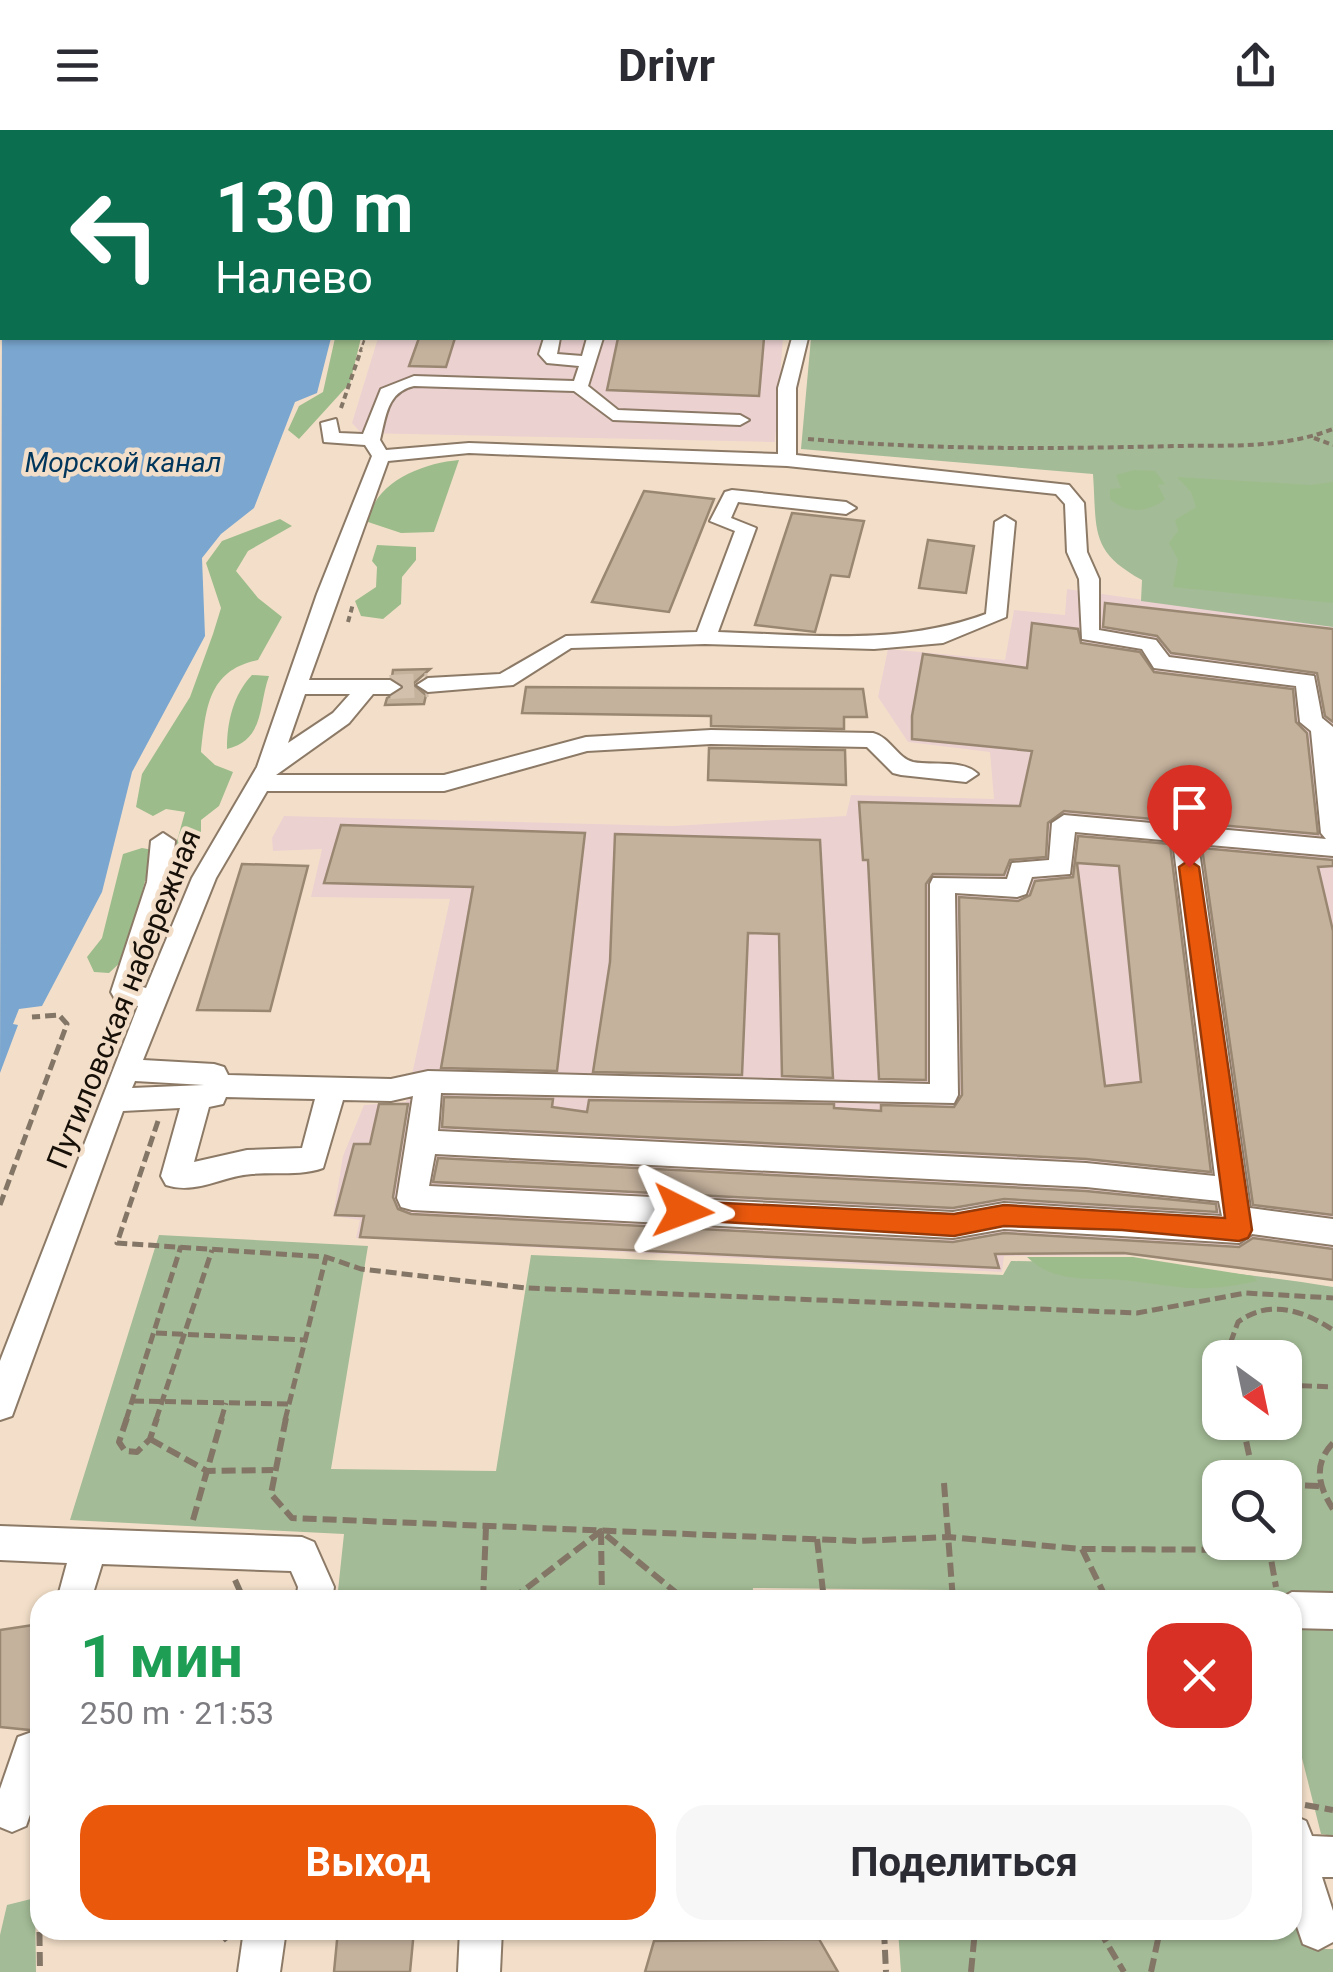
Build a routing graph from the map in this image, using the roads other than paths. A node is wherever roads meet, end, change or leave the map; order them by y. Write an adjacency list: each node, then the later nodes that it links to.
1 (551, 340): 4 (street)
2 (594, 340): 4 (street)
3 (800, 340): 10 (street)
4 (589, 361): 5 (street)
5 (578, 386): 6 (street); 9 (street, Путиловская набережная)
6 (613, 415): 7 (street); 11 (street)
7 (740, 420)
8 (330, 423): 9 (street)
9 (376, 448): 11 (street); 16 (street, Путиловская набережная)
10 (788, 449): 11 (street); 20 (street)
11 (600, 452)
12 (846, 508): 14 (street)
13 (1005, 522): 14 (street)
14 (705, 638): 15 (street)
15 (428, 685)
16 (297, 686): 18 (street, Путиловская набережная); 18 (street)
17 (966, 774): 18 (street)
18 (264, 775): 23 (street, Путиловская набережная)
19 (1184, 831): 22 (street); 25 (street); 30 (street)
20 (1333, 833)
21 (163, 841): 23 (street)
22 (1333, 848)
23 (156, 1001): 24 (street, Путиловская набережная)
24 (126, 1070): 27 (street); 28 (street, Путиловская набережная)
25 (428, 1082): 26 (street); 29 (street)
26 (332, 1088): 27 (street); 27 (street)
27 (194, 1095): 28 (street)
28 (113, 1100): 32 (street, Путиловская набережная)
29 (423, 1142): 30 (street); 30 (street)
30 (1234, 1204): 31 (street)
31 (1333, 1232)
32 (0, 1405)
33 (0, 1543): 34 (street)
34 (90, 1546): 35 (street); 36 (street)
35 (76, 1590)
36 (315, 1590)
37 (1302, 1610): 38 (street)
38 (1333, 1611)
39 (30, 1763): 40 (street)
40 (22, 1813)
41 (1303, 1859): 42 (street)
42 (1318, 1929)
43 (264, 1940): 45 (street)
44 (480, 1940): 46 (street)
45 (259, 1972)
46 (478, 1972)

